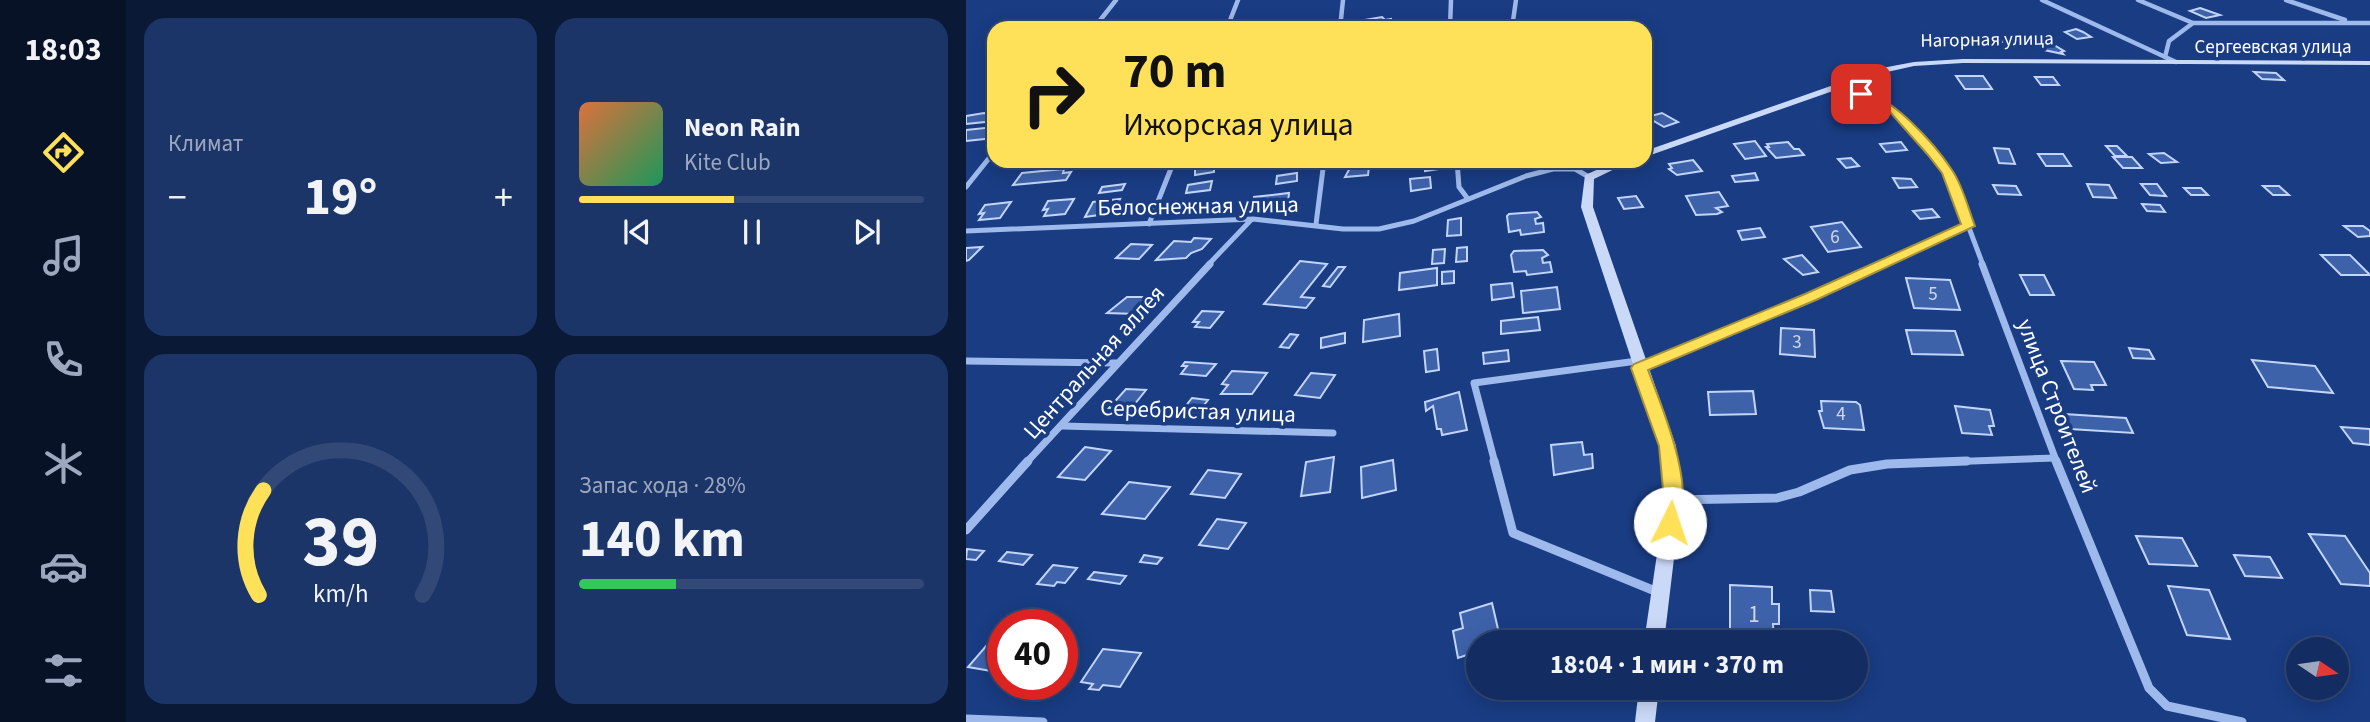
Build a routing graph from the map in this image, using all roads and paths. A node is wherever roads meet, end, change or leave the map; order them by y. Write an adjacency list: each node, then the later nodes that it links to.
1 (1116, 0): 9 (street)
2 (1238, 0): 10 (street)
3 (1343, 0): 11 (street)
4 (1451, 0): 12 (street)
5 (1516, 0): 13 (street)
6 (2042, 0): 17 (street)
7 (2138, 0): 14 (street)
8 (2286, 0): 15 (street)
9 (1100, 21)
10 (1230, 21)
11 (1341, 21)
12 (1450, 21)
13 (1513, 21)
14 (2193, 23): 15 (street); 17 (street)
15 (2353, 23): 16 (street)
16 (2370, 23)
17 (2165, 57): 18 (street)
18 (2176, 62): 19 (street, Сергеевская улица); 20 (street, Нагорная улица)
19 (2369, 63)
20 (1840, 85): 21 (street, Нагорная улица); 34 (street, улица Строителей)
21 (1652, 152)
22 (987, 161): 29 (street)
23 (1171, 168): 32 (street)
24 (1323, 168): 33 (street)
25 (1458, 168): 30 (street)
26 (1572, 168): 28 (street); 30 (street, Белоснежная улица)
27 (1610, 168): 28 (street)
28 (1589, 177): 38 (street)
29 (966, 187)
30 (1468, 199): 33 (street, Белоснежная улица)
31 (1251, 219): 32 (street, Белоснежная улица); 33 (street, Белоснежная улица); 37 (street, Центральная аллея)
32 (1149, 224): 35 (street, Белоснежная улица)
33 (1316, 224)
34 (1968, 226): 38 (street); 41 (street, улица Строителей)
35 (966, 231)
36 (966, 361): 37 (street)
37 (1116, 363): 39 (street, Центральная аллея)
38 (1638, 364): 42 (street); 44 (street)
39 (1062, 426): 40 (street, Серебристая улица); 43 (street, Центральная аллея)
40 (1333, 433)
41 (2055, 458): 42 (street); 50 (street, улица Строителей)
42 (1673, 500): 44 (street)
43 (966, 530)
44 (1660, 593): 45 (street)
45 (1655, 630)
46 (1648, 700): 49 (street)
47 (966, 719): 48 (street)
48 (1044, 722)
49 (1645, 722)
50 (2242, 722)

